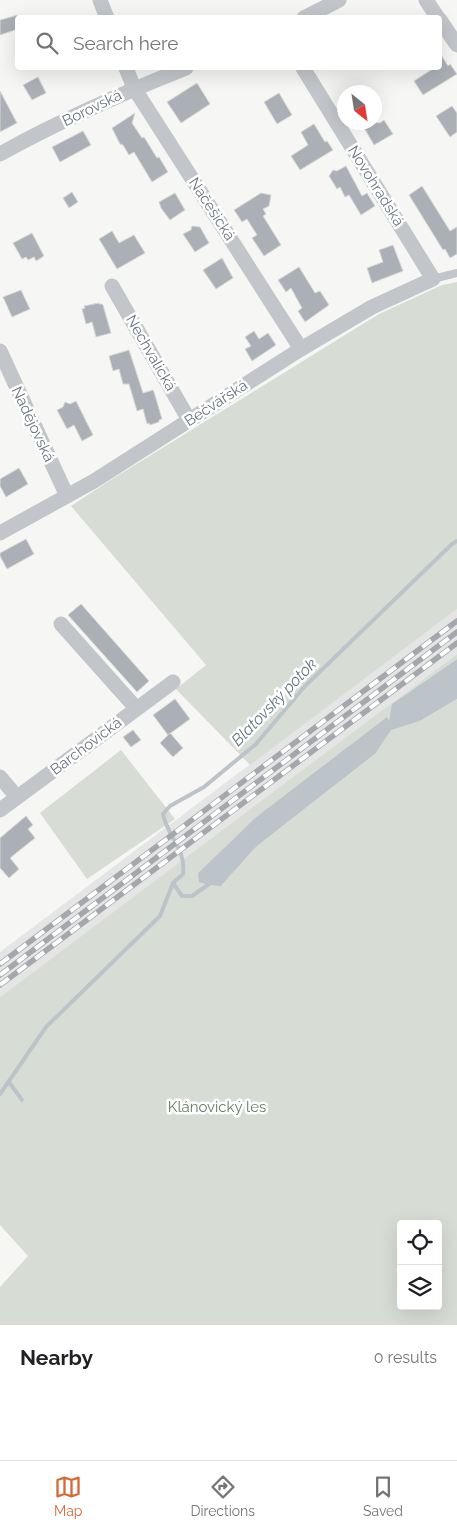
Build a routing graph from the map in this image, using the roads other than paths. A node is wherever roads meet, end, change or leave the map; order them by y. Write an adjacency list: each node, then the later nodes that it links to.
1 (100, 0): 4 (street)
2 (338, 0): 5 (street)
3 (426, 0): 6 (street)
4 (106, 15)
5 (310, 15)
6 (436, 15)
7 (442, 23): 8 (street)
8 (457, 45)
9 (127, 70): 12 (street, Načešická)
10 (181, 70): 12 (street, Borovská)
11 (305, 70): 15 (street, Novohradská)
12 (134, 88): 13 (street, Borovská); 17 (street, Načešická)
13 (0, 154)
14 (457, 273): 15 (lane)
15 (434, 279): 17 (street, Bečvářská)
16 (112, 286): 19 (street, Nechvalická)
17 (301, 349): 19 (street, Bečvářská)
18 (0, 351): 20 (street, Nadějovská)
19 (189, 420): 20 (street, Bečvářská)
20 (67, 496): 21 (street, Bečvářská)
21 (0, 532)
22 (62, 624): 24 (street)
23 (173, 682): 24 (street, Barchovická)
24 (136, 708): 26 (street, Barchovická)
25 (0, 777): 26 (street)
26 (17, 797): 27 (street, Barchovická)
27 (0, 810)

